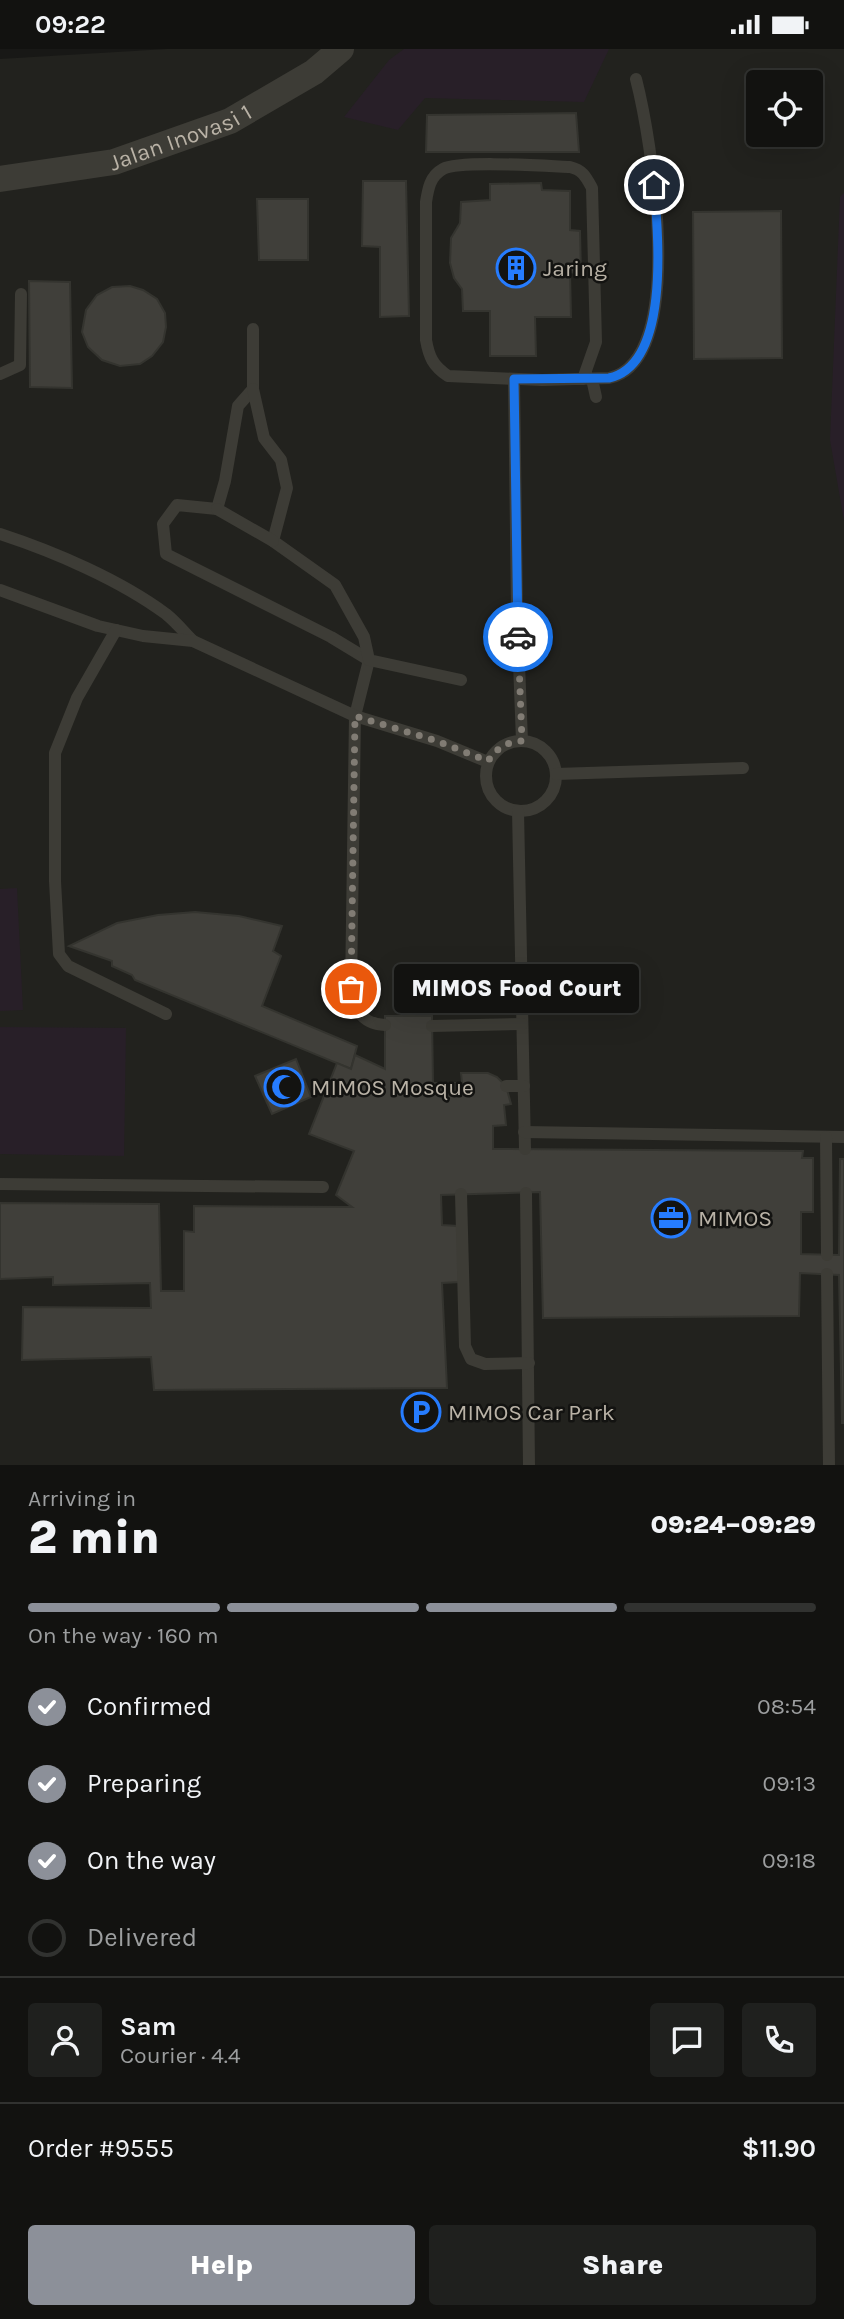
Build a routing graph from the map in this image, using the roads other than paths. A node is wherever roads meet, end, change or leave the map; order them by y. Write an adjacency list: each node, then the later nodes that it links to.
1 (341, 49): 3 (street, Jalan Inovasi 1)
2 (636, 79): 8 (lane)
3 (0, 179)
4 (21, 294): 6 (lane)
5 (253, 329): 9 (lane)
6 (0, 374)
7 (514, 379): 8 (lane); 8 (lane); 20 (lane)
8 (587, 379): 10 (lane)
9 (253, 389): 11 (lane); 13 (lane)
10 (596, 397)
11 (217, 509): 13 (lane); 17 (lane)
12 (0, 534): 16 (lane)
13 (273, 541): 17 (lane)
14 (0, 590): 15 (lane)
15 (116, 630): 16 (lane); 25 (lane)
16 (193, 641): 19 (lane)
17 (369, 660): 18 (lane); 19 (lane)
18 (461, 680)
19 (355, 716): 21 (lane); 27 (lane)
20 (522, 741): 21 (lane); 23 (lane)
21 (488, 761): 24 (lane)
22 (743, 768): 23 (lane)
23 (556, 774): 24 (lane)
24 (518, 811): 26 (lane)
25 (166, 1014)
26 (522, 1024): 28 (lane); 30 (lane)
27 (386, 1025)
28 (432, 1026)
29 (506, 1086): 30 (lane)
30 (524, 1086): 31 (lane)
31 (524, 1132): 32 (lane); 34 (lane)
32 (826, 1137): 33 (lane); 39 (lane)
33 (844, 1137)
34 (525, 1149)
35 (0, 1184): 36 (lane)
36 (323, 1187)
37 (526, 1193): 41 (lane)
38 (461, 1194): 41 (lane)
39 (827, 1255)
40 (827, 1274): 43 (lane)
41 (529, 1363): 42 (lane)
42 (529, 1465)
43 (829, 1465)

